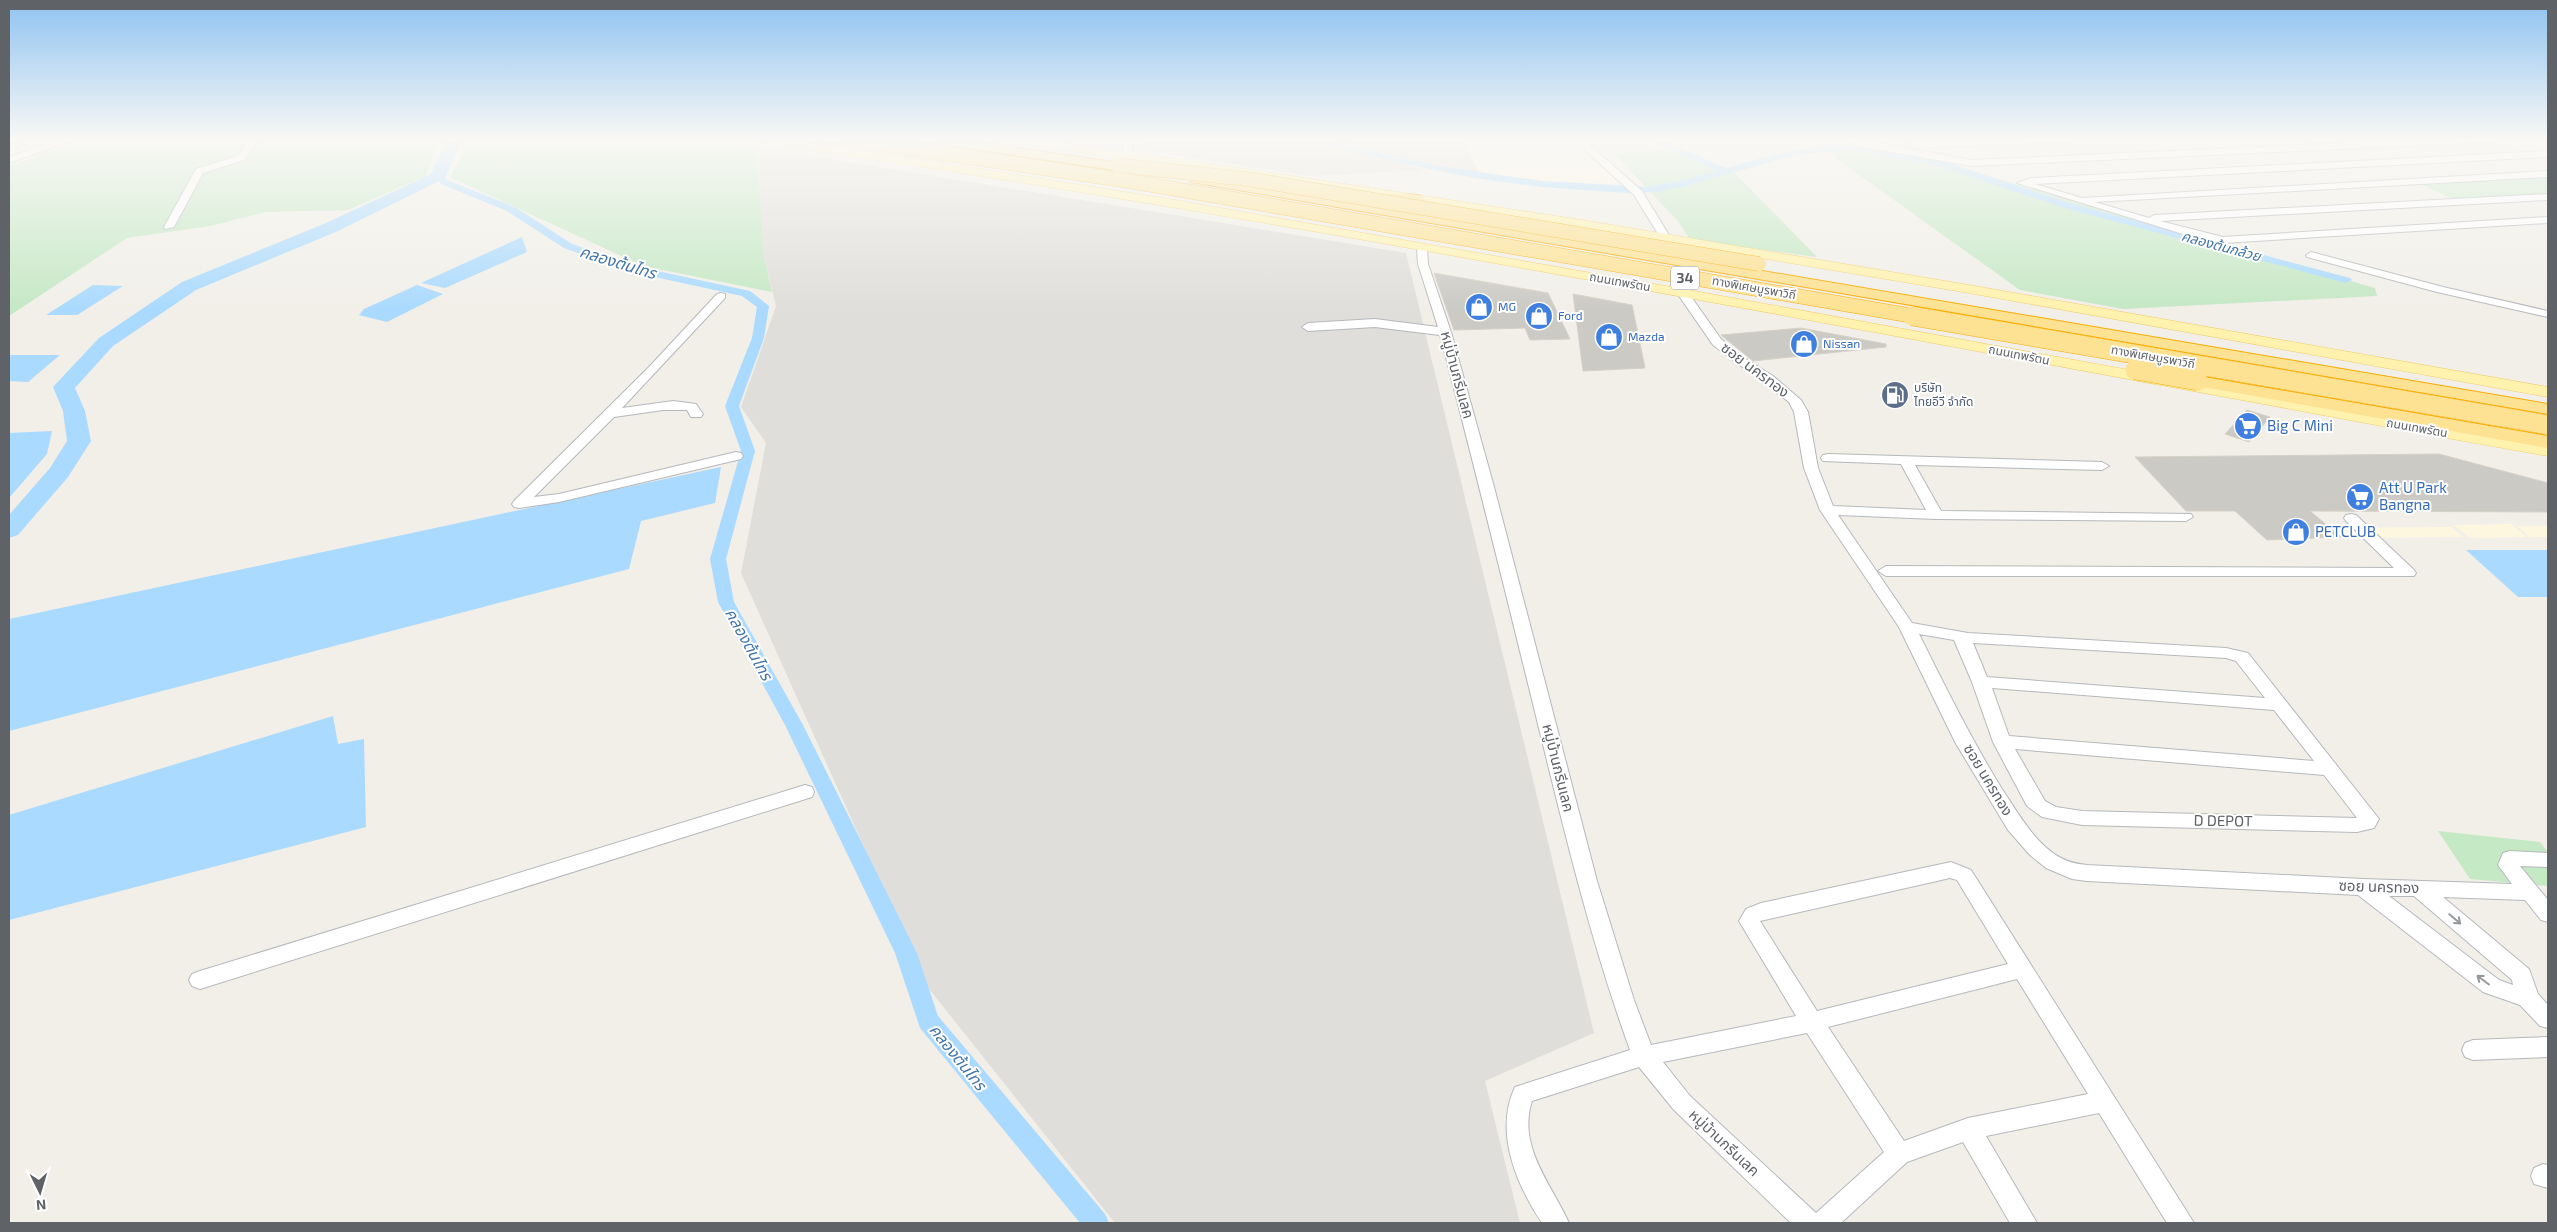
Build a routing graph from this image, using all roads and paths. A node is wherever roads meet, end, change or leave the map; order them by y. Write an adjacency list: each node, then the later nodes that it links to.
1 (185, 195): 21 (street)
2 (1125, 195): 24 (main road, ถนนเทพรัตน / 34)
3 (1174, 195): 29 (highway, bridge)
4 (1203, 195): 40 (highway, ถนนเทพรัตน / 34)
5 (1221, 195): 39 (highway, ทางพิเศษบูรพาวิถี, bridge)
6 (1253, 195): 38 (highway, ทางพิเศษบูรพาวิถี)
7 (1293, 195): 35 (highway, ถนนเทพรัตน / 34)
8 (1345, 195): 16 (highway)
9 (1347, 195): 26 (highway, bridge)
10 (1395, 195): 16 (main road, 34)
11 (1638, 195): 23 (street)
12 (2059, 195): 17 (street)
13 (2155, 195): 17 (street)
14 (2306, 195): 18 (street)
15 (2548, 197): 18 (street)
16 (1419, 199): 23 (main road, 34)
17 (2073, 200): 19 (street)
18 (2331, 209): 19 (street); 22 (street)
19 (2141, 219): 22 (street)
20 (2548, 220): 22 (street)
21 (169, 226)
22 (2372, 230)
23 (1667, 240): 33 (main road, 34)
24 (1422, 249): 27 (main road, ถนนเทพรัตน / 34); 32 (street, หมู่บ้านกรีนเลค)
25 (2312, 256): 30 (street)
26 (1759, 264): 29 (highway, bridge); 34 (highway)
27 (1684, 293): 42 (main road, ถนนเทพรัตน / 34); 47 (street, ซอย นครทอง)
28 (721, 296): 36 (street)
29 (1741, 298): 41 (highway, bridge)
30 (2548, 314)
31 (1308, 327): 32 (street)
32 (1445, 332): 73 (street, หมู่บ้านกรีนเลค)
33 (2548, 392)
34 (2548, 399)
35 (2548, 409)
36 (611, 413): 37 (street); 43 (street)
37 (696, 414)
38 (2548, 414)
39 (2548, 425)
40 (2548, 430)
41 (2548, 442)
42 (2548, 451)
43 (736, 456)
44 (1828, 458): 45 (street)
45 (1906, 461): 46 (street); 48 (street)
46 (2102, 466)
47 (1827, 510): 48 (street); 52 (street, ซอย นครทอง)
48 (1936, 515): 49 (street)
49 (2186, 517)
50 (2351, 518): 51 (street)
51 (1886, 571)
52 (1907, 627): 53 (street, D DEPOT); 58 (street, ซอย นครทอง)
53 (1961, 636): 54 (street, D DEPOT); 55 (street, D DEPOT)
54 (1981, 682): 55 (street); 56 (street, D DEPOT)
55 (2281, 706): 57 (street, D DEPOT)
56 (2002, 742): 57 (street); 59 (street, D DEPOT)
57 (2330, 769): 59 (street, D DEPOT)
58 (1991, 785): 59 (street); 62 (street, ซอย นครทอง)
59 (2024, 786)
60 (805, 792): 67 (street)
61 (2548, 860): 64 (street)
62 (2363, 887): 63 (street, ซอย นครทอง); 68 (street, one-way to 62)
63 (2418, 888): 64 (street, ซอย นครทอง); 68 (street, one-way to 68)
64 (2531, 892): 65 (street)
65 (2548, 914)
66 (2021, 969): 70 (street); 70 (street); 74 (street)
67 (200, 980)
68 (2528, 999): 69 (street)
69 (2548, 1020)
70 (1812, 1022): 73 (street); 76 (street)
71 (2548, 1047): 72 (street)
72 (2474, 1050)
73 (1644, 1056): 77 (street); 78 (street, หมู่บ้านกรีนเลค)
74 (2103, 1102): 75 (street); 81 (street)
75 (1968, 1129): 76 (street); 80 (street)
76 (1899, 1154): 79 (street)
77 (1556, 1223)
78 (1809, 1223)
79 (1823, 1223)
80 (2024, 1223)
81 (2181, 1223)

